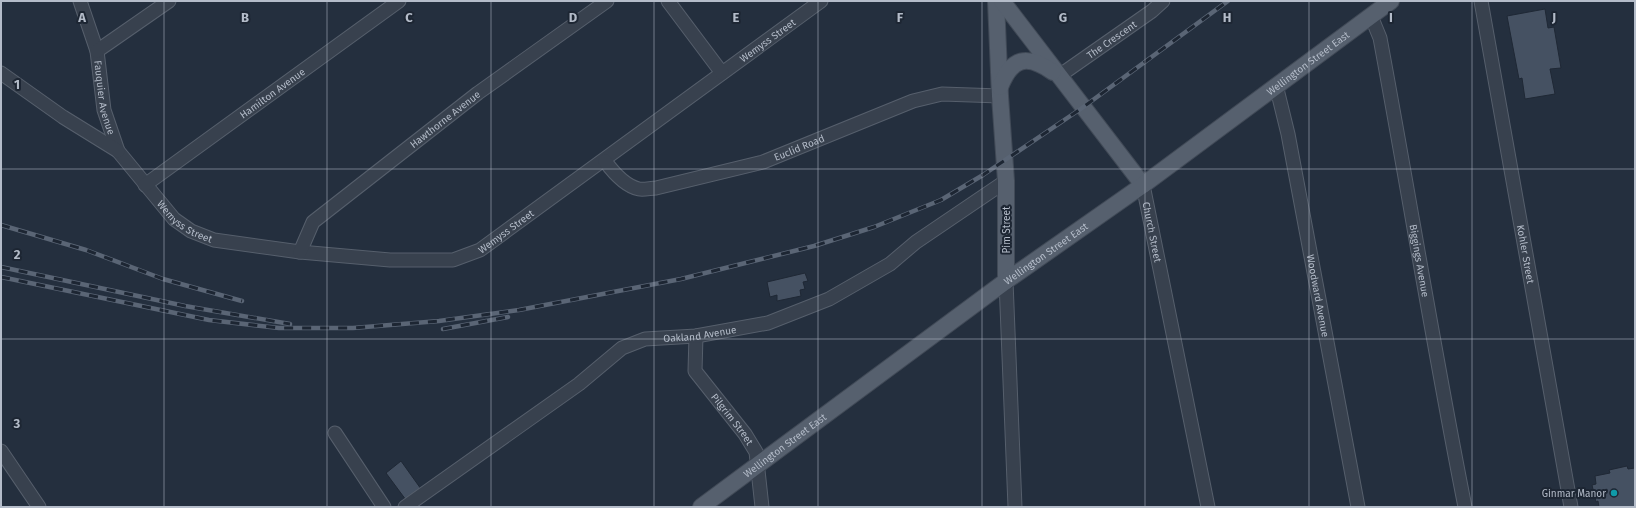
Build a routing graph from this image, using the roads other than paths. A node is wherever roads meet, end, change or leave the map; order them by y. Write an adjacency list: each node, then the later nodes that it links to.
1 (80, 1): 13 (street, Fauquier Avenue)
2 (169, 1): 13 (street)
3 (400, 1): 22 (street, Hamilton Avenue)
4 (607, 1): 24 (street, Hawthorne Avenue)
5 (668, 1): 15 (street)
6 (822, 1): 15 (street, Wemyss Street)
7 (996, 1): 18 (main road, Pim Street)
8 (1002, 1): 16 (main road, Church Street)
9 (1163, 1): 16 (street, The Crescent)
10 (1391, 1): 12 (main road, Wellington Street East)
11 (1481, 1): 39 (street, Kohler Street)
12 (1371, 16): 17 (main road, Wellington Street East); 38 (street, Biggings Avenue)
13 (97, 50): 19 (street, Fauquier Avenue)
14 (1, 73): 19 (street)
15 (722, 73): 20 (street, Wemyss Street)
16 (1059, 76): 18 (main road); 23 (main road, Church Street)
17 (1276, 85): 23 (main road, Wellington Street East); 37 (street, Woodward Avenue)
18 (1000, 91): 20 (street, Euclid Road); 21 (main road, Pim Street)
19 (118, 151): 22 (street, Fauquier Avenue)
20 (604, 160): 24 (street, Wemyss Street)
21 (1006, 181): 25 (main road, Pim Street); 26 (street, Oakland Avenue)
22 (145, 185): 24 (street, Wemyss Street)
23 (1143, 185): 25 (main road, Wellington Street East); 36 (street, Church Street)
24 (300, 252)
25 (1006, 281): 29 (main road, Wellington Street East); 35 (street, Pim Street)
26 (696, 336): 29 (street, Pilgrim Street); 32 (street, Oakland Avenue)
27 (334, 433): 31 (street)
28 (1, 451): 30 (street)
29 (756, 466): 33 (main road, Wellington Street East); 34 (street, Pilgrim Street)
30 (39, 507)
31 (384, 507)
32 (405, 507)
33 (701, 507)
34 (762, 507)
35 (1015, 507)
36 (1208, 507)
37 (1358, 507)
38 (1465, 507)
39 (1572, 507)

